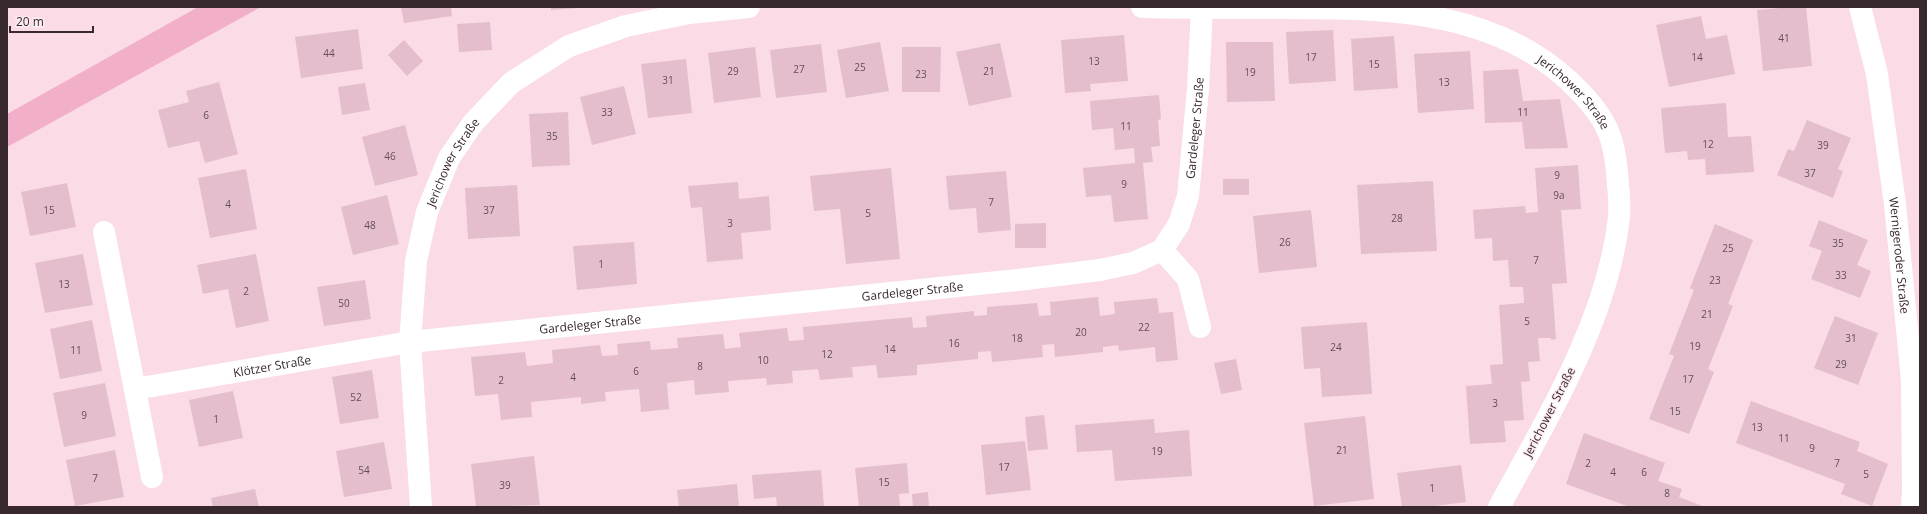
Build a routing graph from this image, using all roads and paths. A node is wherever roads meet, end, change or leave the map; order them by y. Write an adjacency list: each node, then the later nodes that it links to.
1 (749, 7): 8 (street, Jerichower Straße)
2 (1142, 7): 4 (street, Jerichower Straße)
3 (1860, 7): 13 (street, Wernigeroder Straße)
4 (1202, 8): 6 (street, Gardeleger Straße); 12 (street, Jerichower Straße)
5 (104, 232): 9 (street)
6 (1162, 250): 7 (street); 8 (street, Gardeleger Straße)
7 (1200, 327)
8 (410, 342): 9 (street, Klötzer Straße); 11 (street, Jerichower Straße)
9 (134, 389): 10 (street)
10 (152, 477)
11 (421, 507)
12 (1499, 507)
13 (1912, 507)

